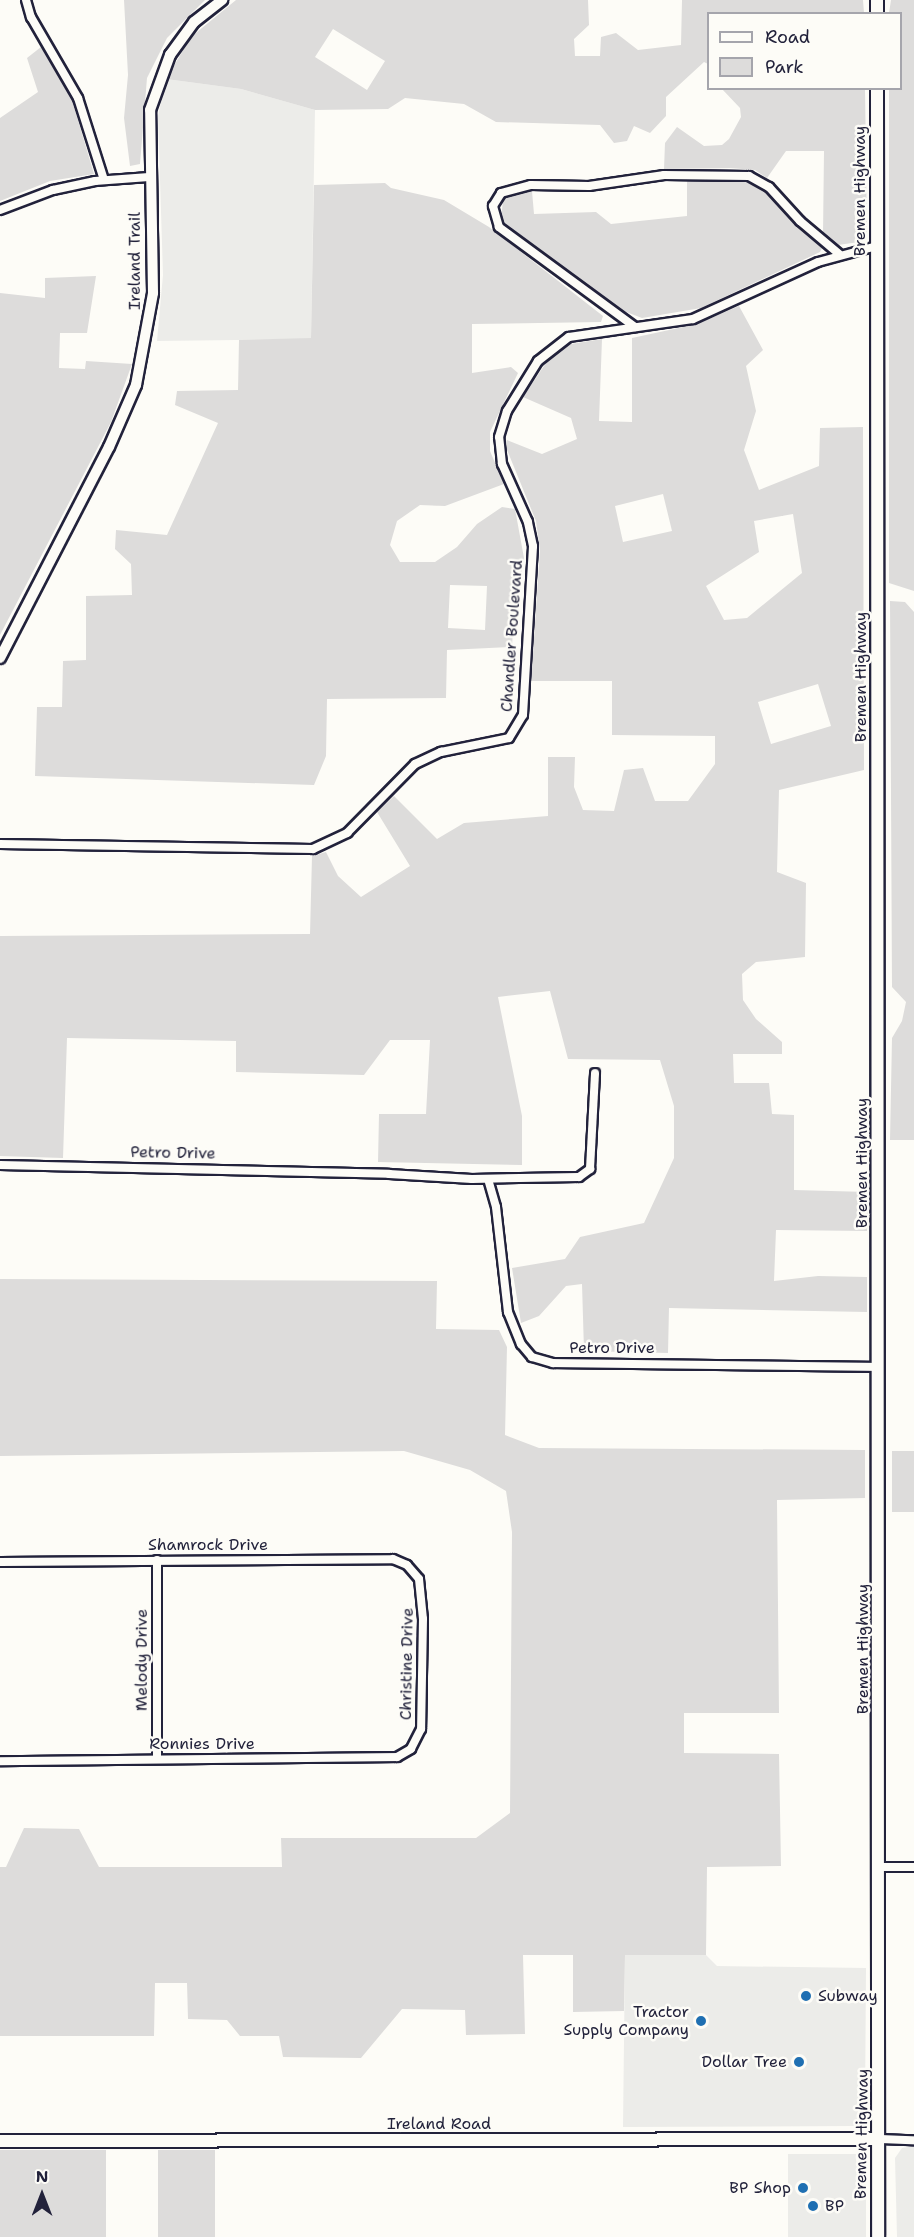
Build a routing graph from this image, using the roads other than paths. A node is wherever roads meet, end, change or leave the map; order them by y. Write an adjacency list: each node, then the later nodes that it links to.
1 (26, 0): 5 (street)
2 (222, 0): 4 (street, Ireland Trail)
3 (877, 90): 7 (main road, Bremen Highway)
4 (149, 177): 5 (street); 10 (street, Ireland Trail)
5 (104, 180): 6 (street)
6 (0, 210)
7 (877, 246): 8 (street, Chandler Boulevard); 15 (main road, Bremen Highway)
8 (839, 255): 9 (street, Chandler Boulevard); 9 (street)
9 (636, 328): 11 (street, Chandler Boulevard)
10 (0, 658)
11 (0, 843)
12 (595, 1073): 14 (street, Petro Drive)
13 (0, 1165): 14 (street, Petro Drive)
14 (488, 1179): 15 (street, Petro Drive)
15 (879, 1367): 23 (main road, Bremen Highway)
16 (157, 1560): 17 (street, Shamrock Drive); 18 (street, Shamrock Drive); 20 (street, Melody Drive)
17 (0, 1562)
18 (414, 1570): 19 (street, Christine Drive)
19 (404, 1754): 20 (street, Ronnies Drive)
20 (157, 1760): 21 (street, Ronnies Drive)
21 (0, 1761)
22 (914, 1867): 23 (street)
23 (879, 1868): 24 (main road, Bremen Highway)
24 (878, 2139): 25 (street); 26 (main road, Ireland Road); 27 (main road, Bremen Highway)
25 (914, 2140)
26 (0, 2141)
27 (878, 2237)

